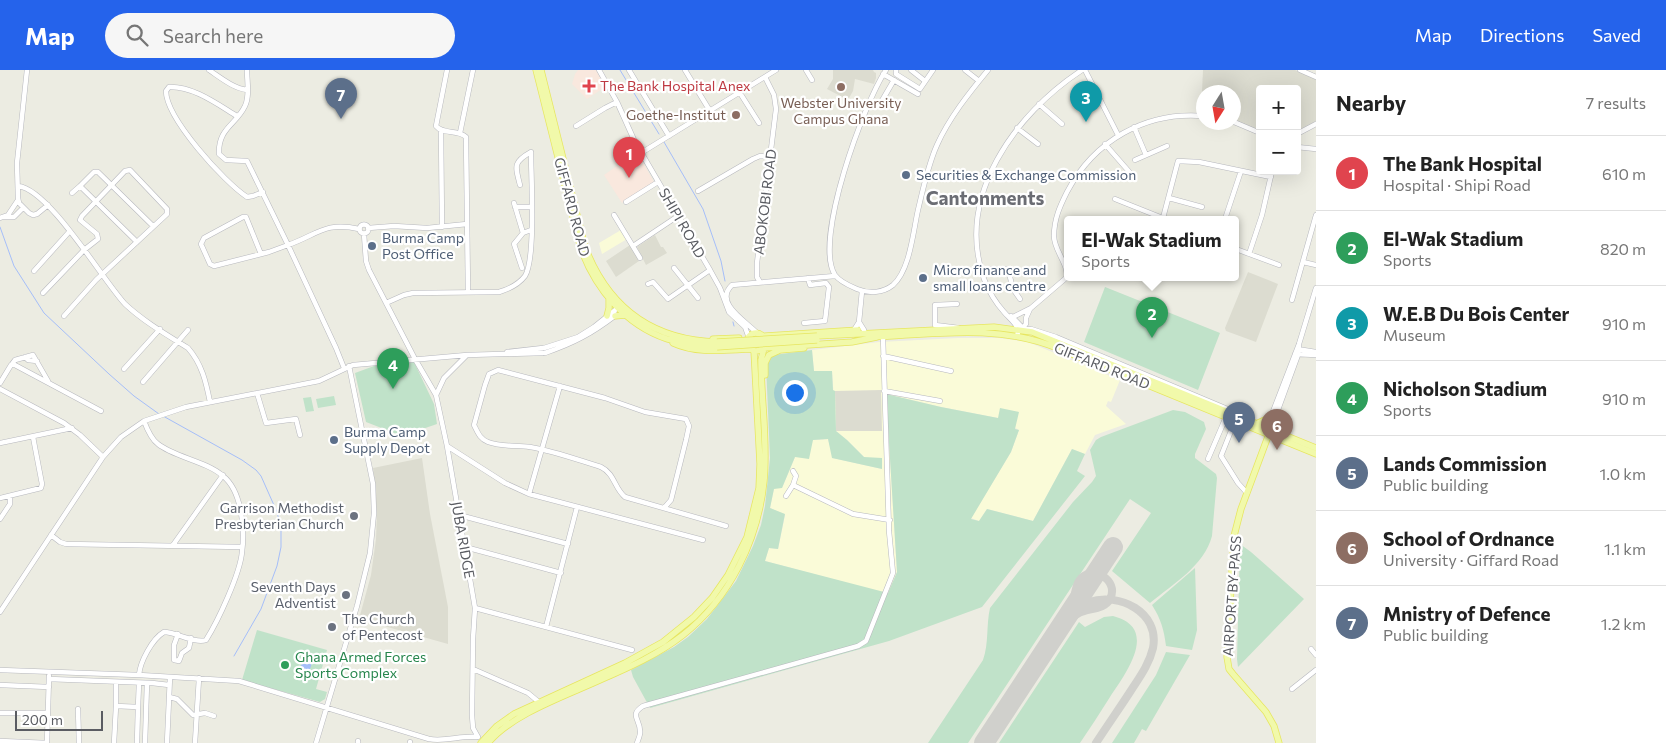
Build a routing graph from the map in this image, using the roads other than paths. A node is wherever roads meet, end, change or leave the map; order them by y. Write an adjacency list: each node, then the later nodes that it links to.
1 (26, 70): 66 (street)
2 (209, 70): 29 (street)
3 (247, 70): 29 (street)
4 (447, 70): 45 (street)
5 (473, 70): 48 (street)
6 (536, 70): 128 (main road, GIFFARD ROAD)
7 (541, 70): 133 (main road, GIFFARD ROAD)
8 (599, 70): 32 (street, SHIPI ROAD)
9 (629, 70): 50 (street)
10 (685, 70): 35 (street)
11 (776, 70): 23 (street)
12 (806, 70): 25 (street)
13 (896, 70): 28 (street)
14 (911, 70): 28 (street)
15 (933, 70): 28 (street)
16 (965, 70): 27 (street)
17 (988, 70): 27 (street)
18 (1082, 70): 34 (street)
19 (1086, 70): 49 (street)
20 (1300, 70): 22 (street)
21 (883, 71): 26 (street); 115 (street)
22 (1310, 72): 24 (street)
23 (765, 77): 30 (street); 58 (street, ABOKOBI ROAD)
24 (1316, 77)
25 (812, 80)
26 (894, 80): 31 (street); 33 (street)
27 (979, 81): 124 (street)
28 (925, 82)
29 (247, 90): 36 (street)
30 (740, 93): 35 (street); 38 (street)
31 (918, 94)
32 (617, 102): 42 (street); 56 (street, SHIPI ROAD)
33 (880, 104)
34 (1039, 104): 39 (street); 43 (street)
35 (710, 111): 50 (street)
36 (237, 116): 69 (street); 69 (street)
37 (1196, 117): 44 (street)
38 (759, 123)
39 (1062, 124)
40 (1316, 124): 47 (street)
41 (1241, 125): 46 (street)
42 (576, 126)
43 (1017, 128): 51 (street); 110 (street)
44 (1134, 128): 49 (street); 57 (street)
45 (441, 130): 48 (street); 89 (street)
46 (1256, 131)
47 (1301, 132)
48 (460, 133): 87 (street)
49 (1118, 135): 52 (street)
50 (669, 136): 56 (street)
51 (1038, 144)
52 (1105, 144): 61 (street); 105 (street)
53 (1168, 146): 57 (street)
54 (1301, 147): 55 (street)
55 (1316, 149)
56 (641, 153): 63 (street, SHIPI ROAD)
57 (1146, 155): 59 (street)
58 (771, 156): 68 (street); 112 (street, ABOKOBI ROAD)
59 (1135, 160)
60 (1241, 171): 62 (street); 71 (street); 84 (street)
61 (1132, 175)
62 (1271, 177): 102 (street)
63 (658, 182): 75 (street); 81 (street, SHIPI ROAD)
64 (111, 185): 67 (street); 74 (street); 88 (street); 88 (street)
65 (520, 185): 77 (street)
66 (18, 186): 73 (street); 76 (street)
67 (80, 186): 70 (street); 74 (street)
68 (698, 191)
69 (263, 192): 97 (street)
70 (72, 193)
71 (1169, 198): 78 (street); 83 (street)
72 (1115, 199): 82 (street)
73 (18, 200): 79 (street); 86 (street)
74 (95, 201): 96 (street); 99 (street)
75 (626, 202)
76 (48, 205): 79 (street); 93 (street)
77 (531, 207): 92 (street); 94 (street)
78 (1202, 207)
79 (23, 208): 86 (street)
80 (614, 215): 98 (street)
81 (678, 216): 98 (street); 111 (street, SHIPI ROAD)
82 (1157, 216)
83 (1165, 216)
84 (1226, 216)
85 (1316, 216): 104 (street)
86 (2, 218)
87 (468, 224): 89 (street); 123 (street)
88 (153, 226): 96 (street)
89 (442, 227): 90 (street)
90 (368, 228): 91 (street); 95 (street)
91 (359, 229): 95 (street); 97 (street)
92 (531, 230): 94 (street); 123 (street)
93 (70, 232): 99 (street); 113 (street)
94 (523, 233): 108 (street)
95 (364, 234): 130 (street, JUBA RIDGE)
96 (137, 242): 114 (street)
97 (288, 245): 101 (street); 166 (street)
98 (633, 246): 103 (street)
99 (84, 250): 114 (street); 125 (street)
100 (1239, 250): 102 (street)
101 (260, 254): 101 (street)
102 (1249, 254): 107 (street)
103 (640, 258)
104 (1303, 262): 106 (street); 129 (street)
105 (1064, 264)
106 (1316, 265)
107 (1279, 266)
108 (522, 268)
109 (674, 268): 121 (street)
110 (981, 269): 127 (street); 137 (street)
111 (710, 270): 121 (street, SHIPI ROAD); 154 (street, SHIPI ROAD)
112 (757, 270): 118 (street, ABOKOBI ROAD); 119 (street, ABOKOBI ROAD)
113 (34, 271)
114 (103, 275): 134 (street); 143 (street)
115 (835, 276): 116 (street); 124 (street)
116 (808, 278): 118 (street); 139 (street)
117 (1064, 279): 132 (street)
118 (771, 281): 119 (street)
119 (762, 282): 149 (street)
120 (648, 284): 121 (street, SHIPI ROAD)
121 (688, 285): 126 (street)
122 (1316, 288): 159 (street)
123 (468, 292): 130 (street)
124 (862, 292): 138 (street)
125 (43, 293)
126 (698, 298)
127 (1020, 298)
128 (609, 299): 133 (main road, GIFFARD ROAD); 135 (main road)
129 (1292, 300)
130 (386, 303): 164 (street, JUBA RIDGE)
131 (957, 304): 140 (street)
132 (1031, 308): 137 (street); 150 (street)
133 (622, 309): 135 (street); 136 (main road); 151 (main road, GIFFARD ROAD)
134 (64, 316)
135 (607, 316): 160 (street)
136 (615, 316): 160 (street)
137 (1012, 319): 142 (main road); 150 (street)
138 (859, 322): 145 (street); 146 (street)
139 (804, 323)
140 (935, 325): 141 (street); 147 (street)
141 (960, 328): 142 (main road, GIFFARD ROAD); 147 (main road, GIFFARD ROAD)
142 (1011, 328): 150 (main road, GIFFARD ROAD)
143 (160, 329): 156 (street); 167 (street)
144 (188, 330): 156 (street)
145 (854, 330): 146 (main road, GIFFARD ROAD); 152 (main road, GIFFARD ROAD)
146 (864, 330): 148 (main road, GIFFARD ROAD)
147 (929, 330): 148 (main road, GIFFARD ROAD)
148 (890, 332): 155 (main road, GIFFARD ROAD)
149 (757, 333): 152 (main road); 154 (main road)
150 (1018, 333): 153 (main road, GIFFARD ROAD); 183 (main road, GIFFARD ROAD); 187 (main road, GIFFARD ROAD)
151 (667, 336): 154 (main road, GIFFARD ROAD); 155 (main road, GIFFARD ROAD, bridge); 158 (main road, GIFFARD ROAD)
152 (763, 337): 157 (main road)
153 (880, 337): 155 (main road, GIFFARD ROAD); 163 (street)
154 (748, 338): 158 (main road)
155 (817, 340): 157 (main road, GIFFARD ROAD); 179 (main road)
156 (179, 342): 172 (street); 181 (street)
157 (764, 348): 158 (main road); 179 (main road)
158 (752, 350): 247 (main road)
159 (1297, 350): 161 (street); 184 (street)
160 (544, 351): 162 (street)
161 (1316, 353)
162 (467, 355): 164 (street); 178 (street)
163 (883, 356): 168 (street); 176 (street)
164 (416, 359): 166 (street); 178 (street, JUBA RIDGE)
165 (12, 364): 169 (street); 170 (street); 173 (street)
166 (346, 367): 177 (street); 250 (street)
167 (124, 369)
168 (951, 371)
169 (44, 373): 170 (street); 171 (street)
170 (39, 377): 171 (street)
171 (49, 382): 182 (street)
172 (143, 382)
173 (0, 383)
174 (560, 386): 196 (street); 196 (street); 209 (street)
175 (0, 389): 188 (street)
176 (884, 391): 180 (street); 212 (street)
177 (257, 394): 181 (street); 191 (street)
178 (436, 395): 194 (street, JUBA RIDGE)
179 (762, 397): 269 (main road)
180 (940, 401)
181 (210, 402): 185 (street)
182 (101, 410)
183 (1226, 417): 186 (main road, GIFFARD ROAD); 199 (street)
184 (1272, 420): 187 (main road); 189 (street); 190 (main road)
185 (144, 421): 198 (street); 201 (street)
186 (1235, 421): 189 (main road, GIFFARD ROAD); 203 (street)
187 (1257, 423): 189 (main road, GIFFARD ROAD)
188 (72, 428): 192 (street); 198 (street)
189 (1268, 431): 190 (main road, GIFFARD ROAD); 197 (main road, GIFFARD ROAD); 203 (main road, AIRPORT BY-PASS)
190 (1280, 432): 195 (main road, GIFFARD ROAD)
191 (300, 435)
192 (33, 437): 193 (street); 205 (street)
193 (0, 443)
194 (447, 446): 204 (street); 210 (street, JUBA RIDGE)
195 (1316, 448)
196 (542, 450): 204 (street); 209 (street)
197 (1316, 454)
198 (103, 456): 214 (street)
199 (1208, 459)
200 (793, 471): 202 (street)
201 (222, 475): 217 (street); 218 (street)
202 (793, 485): 206 (street); 212 (street)
203 (1247, 493): 271 (main road, AIRPORT BY-PASS)
204 (528, 494): 208 (street)
205 (10, 496): 207 (street); 211 (street)
206 (786, 496)
207 (0, 498)
208 (577, 506): 215 (street); 216 (street)
209 (664, 508): 213 (street)
210 (459, 515): 216 (street); 219 (street, JUBA RIDGE)
211 (0, 519)
212 (890, 520): 270 (street)
213 (726, 526)
214 (51, 535): 217 (street); 221 (street)
215 (703, 540)
216 (568, 544): 220 (street)
217 (173, 545): 218 (street)
218 (242, 547): 227 (street)
219 (465, 547): 220 (street); 222 (street, JUBA RIDGE)
220 (560, 573): 225 (street)
221 (1, 608)
222 (475, 608): 224 (street, JUBA RIDGE); 225 (street)
223 (467, 620): 224 (street)
224 (474, 620): 231 (street, JUBA RIDGE)
225 (546, 627): 229 (street)
226 (178, 634): 227 (street); 227 (street); 235 (street)
227 (191, 638)
228 (1311, 649): 230 (street)
229 (632, 650)
230 (1316, 655)
231 (473, 669): 247 (street); 256 (street, JUBA RIDGE)
232 (0, 670): 234 (street)
233 (1316, 670): 245 (street)
234 (50, 672): 235 (street); 238 (street)
235 (139, 675): 236 (street)
236 (170, 677): 237 (street); 243 (street)
237 (199, 678): 250 (street); 254 (street)
238 (49, 679): 239 (street); 244 (street)
239 (116, 682): 240 (street); 248 (street)
240 (139, 683): 241 (street); 249 (street)
241 (147, 683): 243 (street); 264 (street)
242 (0, 685): 244 (street)
243 (170, 686): 246 (street)
244 (49, 687): 253 (street)
245 (1292, 688)
246 (169, 697): 254 (street); 265 (street)
247 (540, 703): 268 (main road)
248 (116, 706): 249 (street); 262 (street)
249 (138, 707): 263 (street)
250 (326, 707): 259 (street); 267 (street)
251 (78, 709): 261 (street)
252 (0, 712): 253 (street)
253 (48, 713): 260 (street)
254 (196, 715): 255 (street); 266 (street)
255 (214, 716)
256 (473, 728): 257 (street); 257 (street)
257 (468, 736): 259 (street)
258 (1, 742): 260 (street)
259 (446, 742)
260 (47, 743)
261 (79, 743)
262 (114, 743)
263 (137, 743)
264 (145, 743)
265 (167, 743)
266 (196, 743)
267 (316, 743)
268 (481, 743)
269 (488, 743)
270 (637, 743)
271 (1279, 743)

